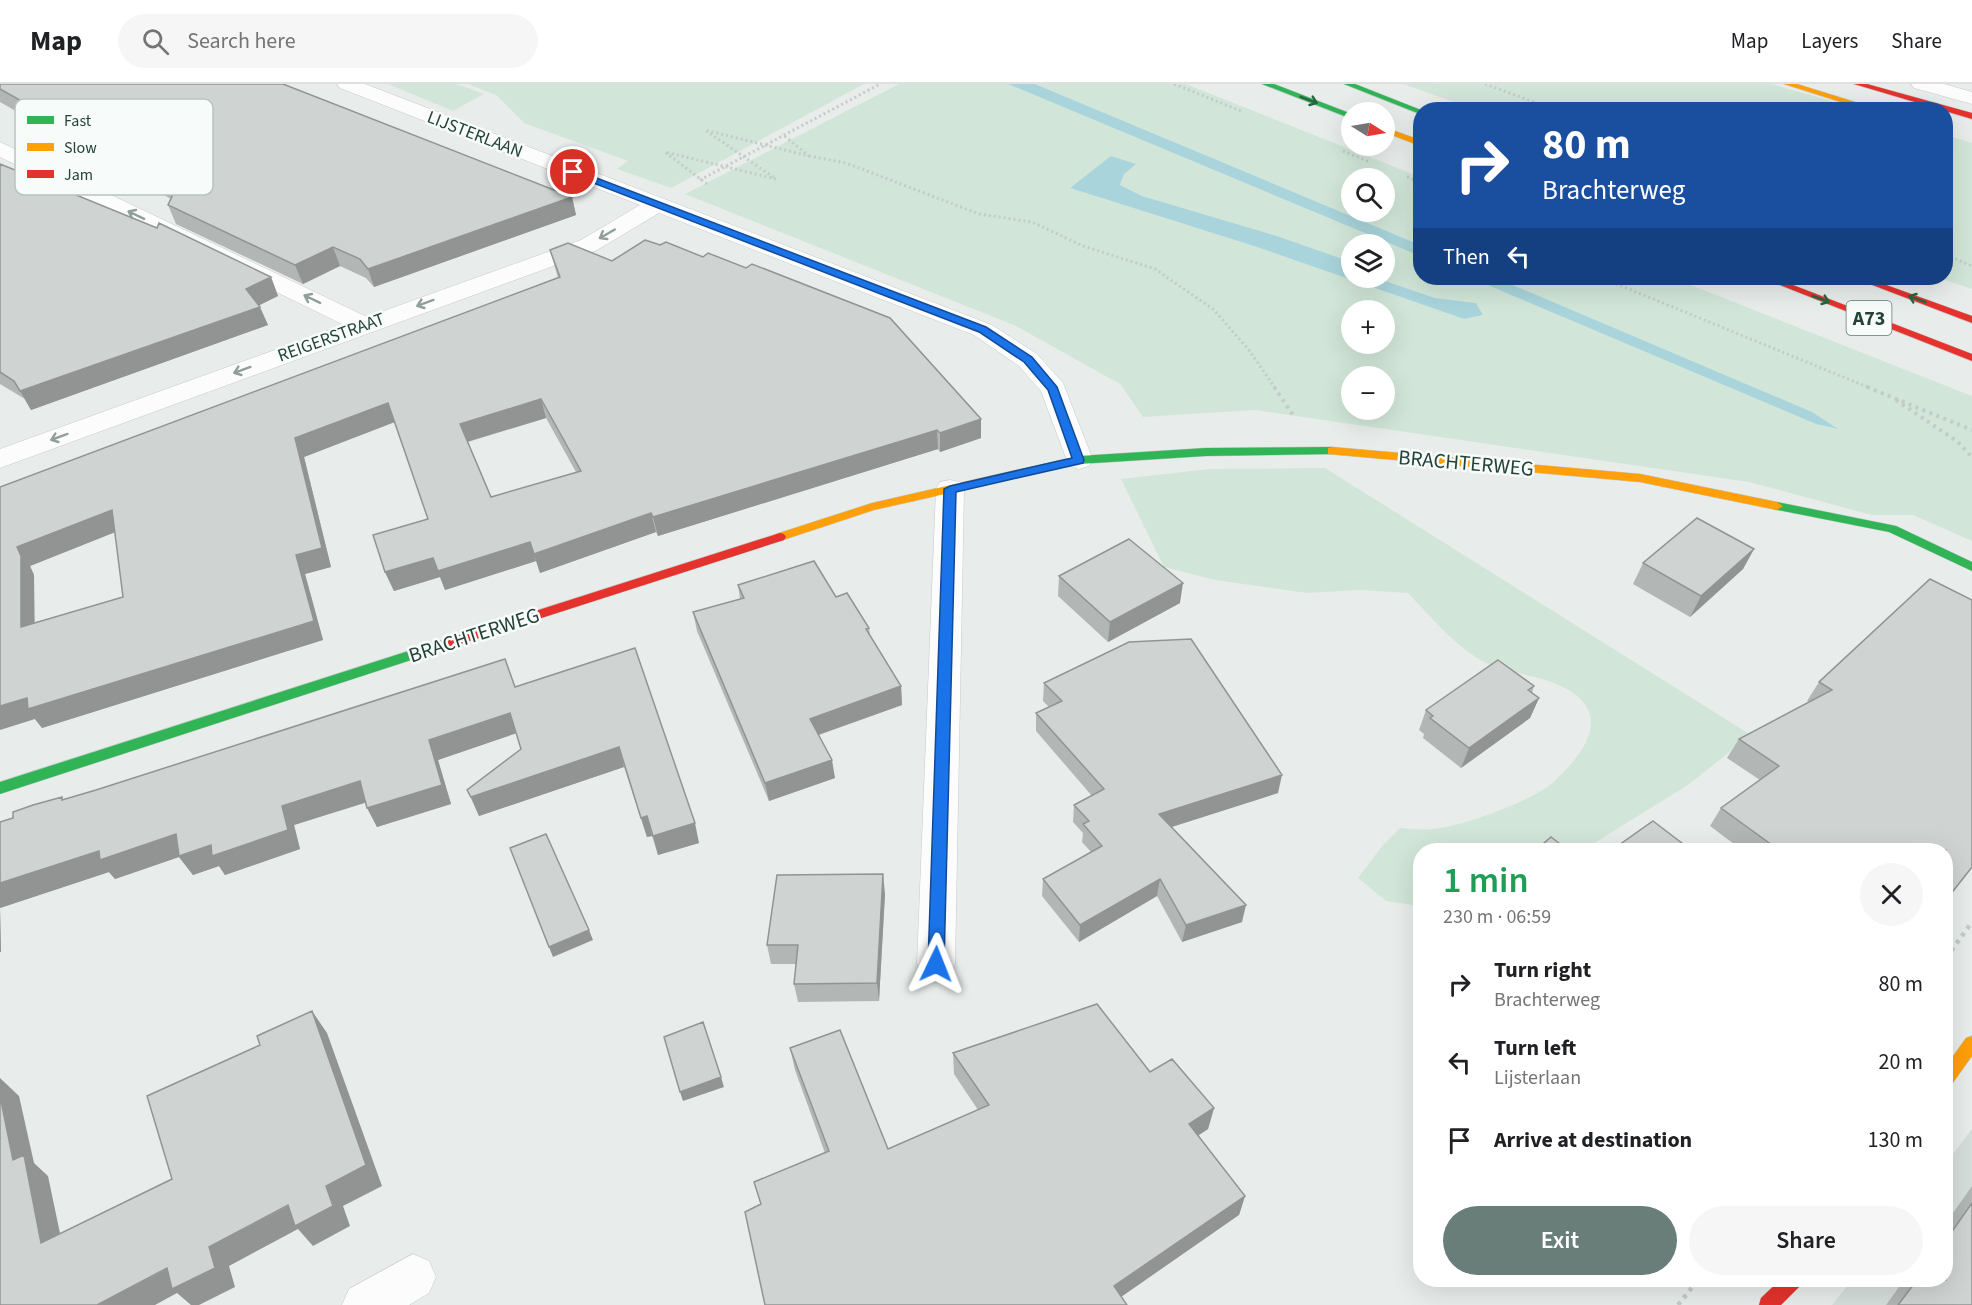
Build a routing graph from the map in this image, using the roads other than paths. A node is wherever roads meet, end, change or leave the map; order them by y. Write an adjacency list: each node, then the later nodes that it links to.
1 (347, 84): 19 (street, LIJSTERLAAN)
2 (1266, 84): 12 (main road, one-way to 12)
3 (1348, 84): 10 (main road)
4 (1788, 84): 8 (main road)
5 (1858, 84): 9 (main road)
6 (1921, 84): 7 (street)
7 (1972, 98)
8 (1850, 102)
9 (1922, 102)
10 (1413, 109)
11 (1953, 111): 13 (main road)
12 (1341, 113)
13 (1972, 116)
14 (1395, 133): 15 (main road)
15 (1413, 140)
16 (0, 149): 17 (street, one-way to 16)
17 (15, 156)
18 (95, 195): 23 (street, one-way to 18)
19 (658, 204): 23 (street, REIGERSTRAAT, one-way to 23); 26 (street, LIJSTERLAAN)
20 (1785, 285): 24 (main road, A73, one-way to 24)
21 (1878, 285): 22 (main road, A73, one-way to 21)
22 (1972, 320)
23 (364, 325): 25 (street, REIGERSTRAAT, one-way to 25)
24 (1972, 358)
25 (3, 455)
26 (1078, 460): 27 (main road, BRACHTERWEG); 28 (main road, BRACHTERWEG)
27 (950, 489): 29 (main road, BRACHTERWEG); 30 (street)
28 (1972, 567)
29 (0, 788)
30 (936, 964)
31 (1972, 1043): 32 (main road)
32 (1953, 1069)
33 (413, 1277): 35 (street)
34 (1785, 1287): 36 (main road)
35 (366, 1305)
36 (1768, 1305)

